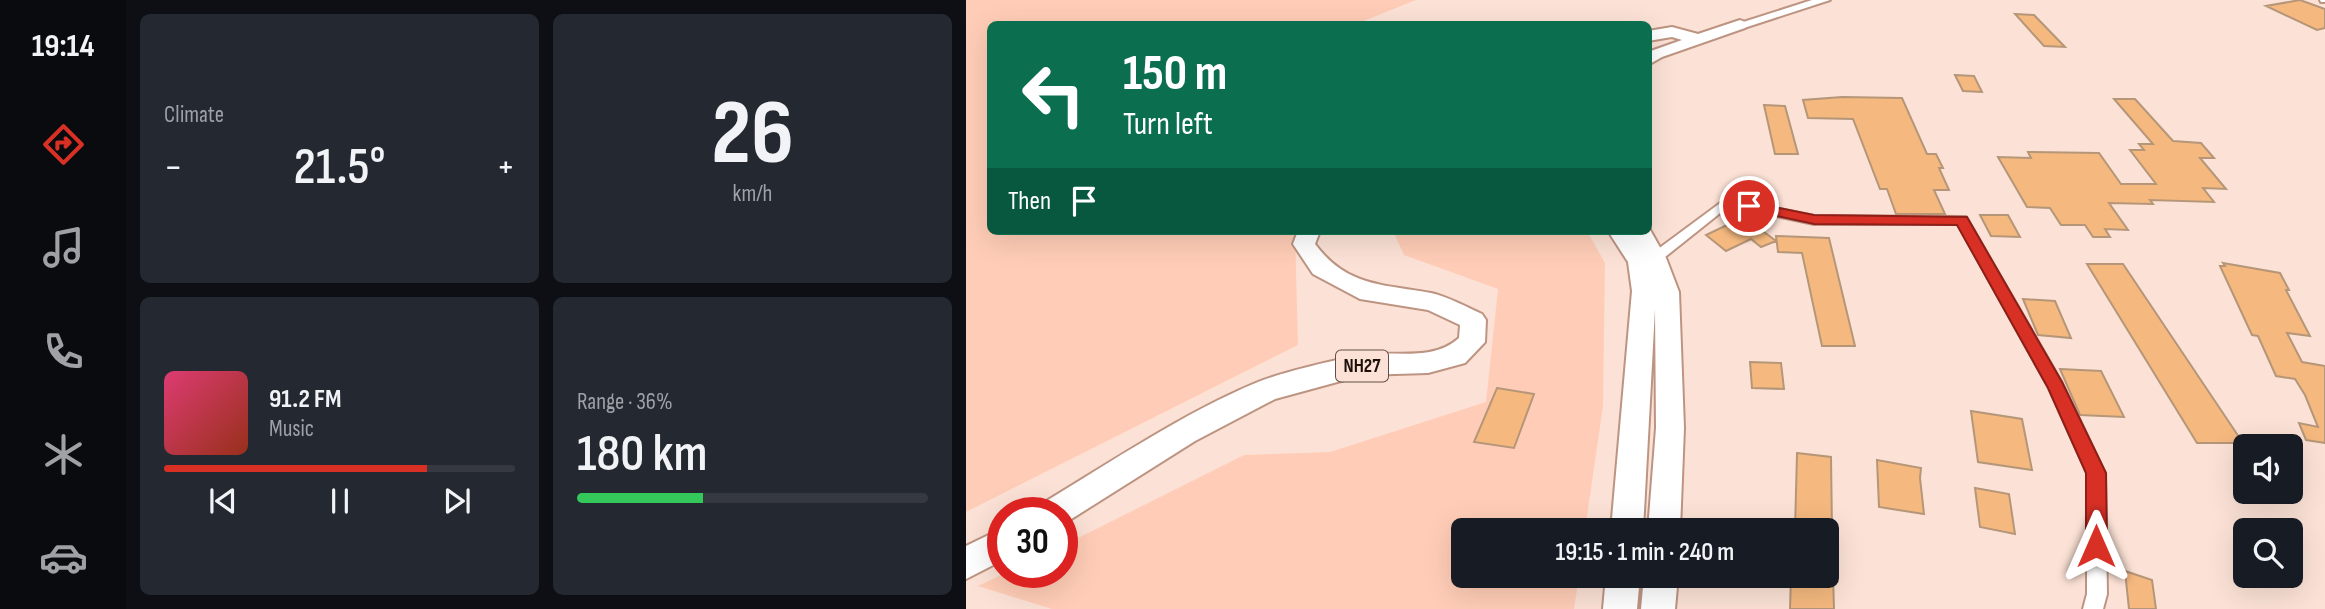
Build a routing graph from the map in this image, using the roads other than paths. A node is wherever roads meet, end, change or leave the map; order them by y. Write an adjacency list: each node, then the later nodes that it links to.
1 (1824, 0): 2 (main road)
2 (1740, 24): 4 (highway)
3 (1652, 35): 4 (highway)
4 (1693, 37): 5 (highway); 6 (highway)
5 (1652, 47)
6 (1652, 57)
7 (1307, 235): 12 (highway, NH27)
8 (1622, 235): 11 (highway)
9 (1642, 235): 10 (highway)
10 (1656, 258): 11 (highway); 21 (street)
11 (1656, 291): 13 (highway); 14 (highway)
12 (1078, 498)
13 (1628, 518)
14 (1665, 518)
15 (987, 552): 16 (highway)
16 (966, 563)
17 (1622, 588): 19 (highway)
18 (1660, 588): 20 (highway)
19 (1620, 609)
20 (1658, 609)
21 (2093, 609)

